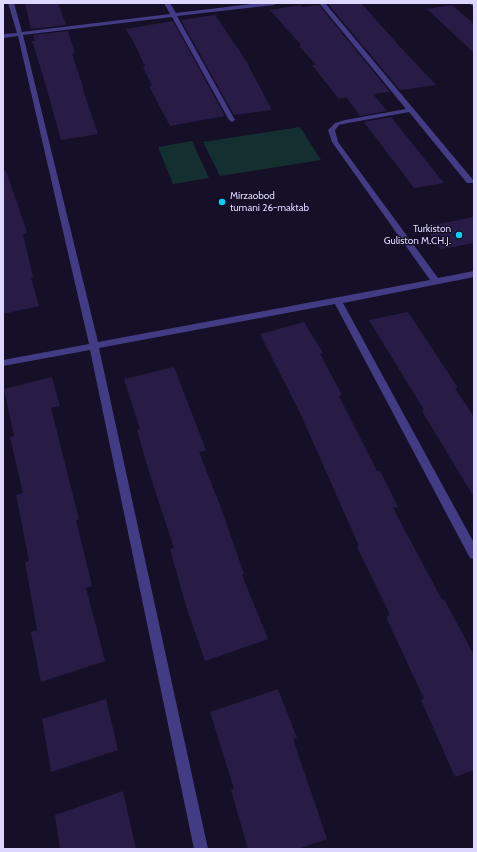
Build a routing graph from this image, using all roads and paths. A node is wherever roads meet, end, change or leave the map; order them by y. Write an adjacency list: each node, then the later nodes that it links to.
1 (11, 3): 8 (street)
2 (167, 3): 7 (street)
3 (274, 3): 7 (street)
4 (322, 3): 10 (street)
5 (472, 3): 6 (street)
6 (474, 5)
7 (174, 15): 8 (street); 11 (street)
8 (20, 34): 9 (street); 16 (street)
9 (3, 36)
10 (411, 110): 12 (street); 14 (street)
11 (232, 120)
12 (470, 181)
13 (474, 274): 14 (street)
14 (435, 281): 15 (street)
15 (338, 301): 16 (street); 18 (street)
16 (94, 346): 17 (street); 19 (street)
17 (3, 363)
18 (474, 554)
19 (201, 849)

